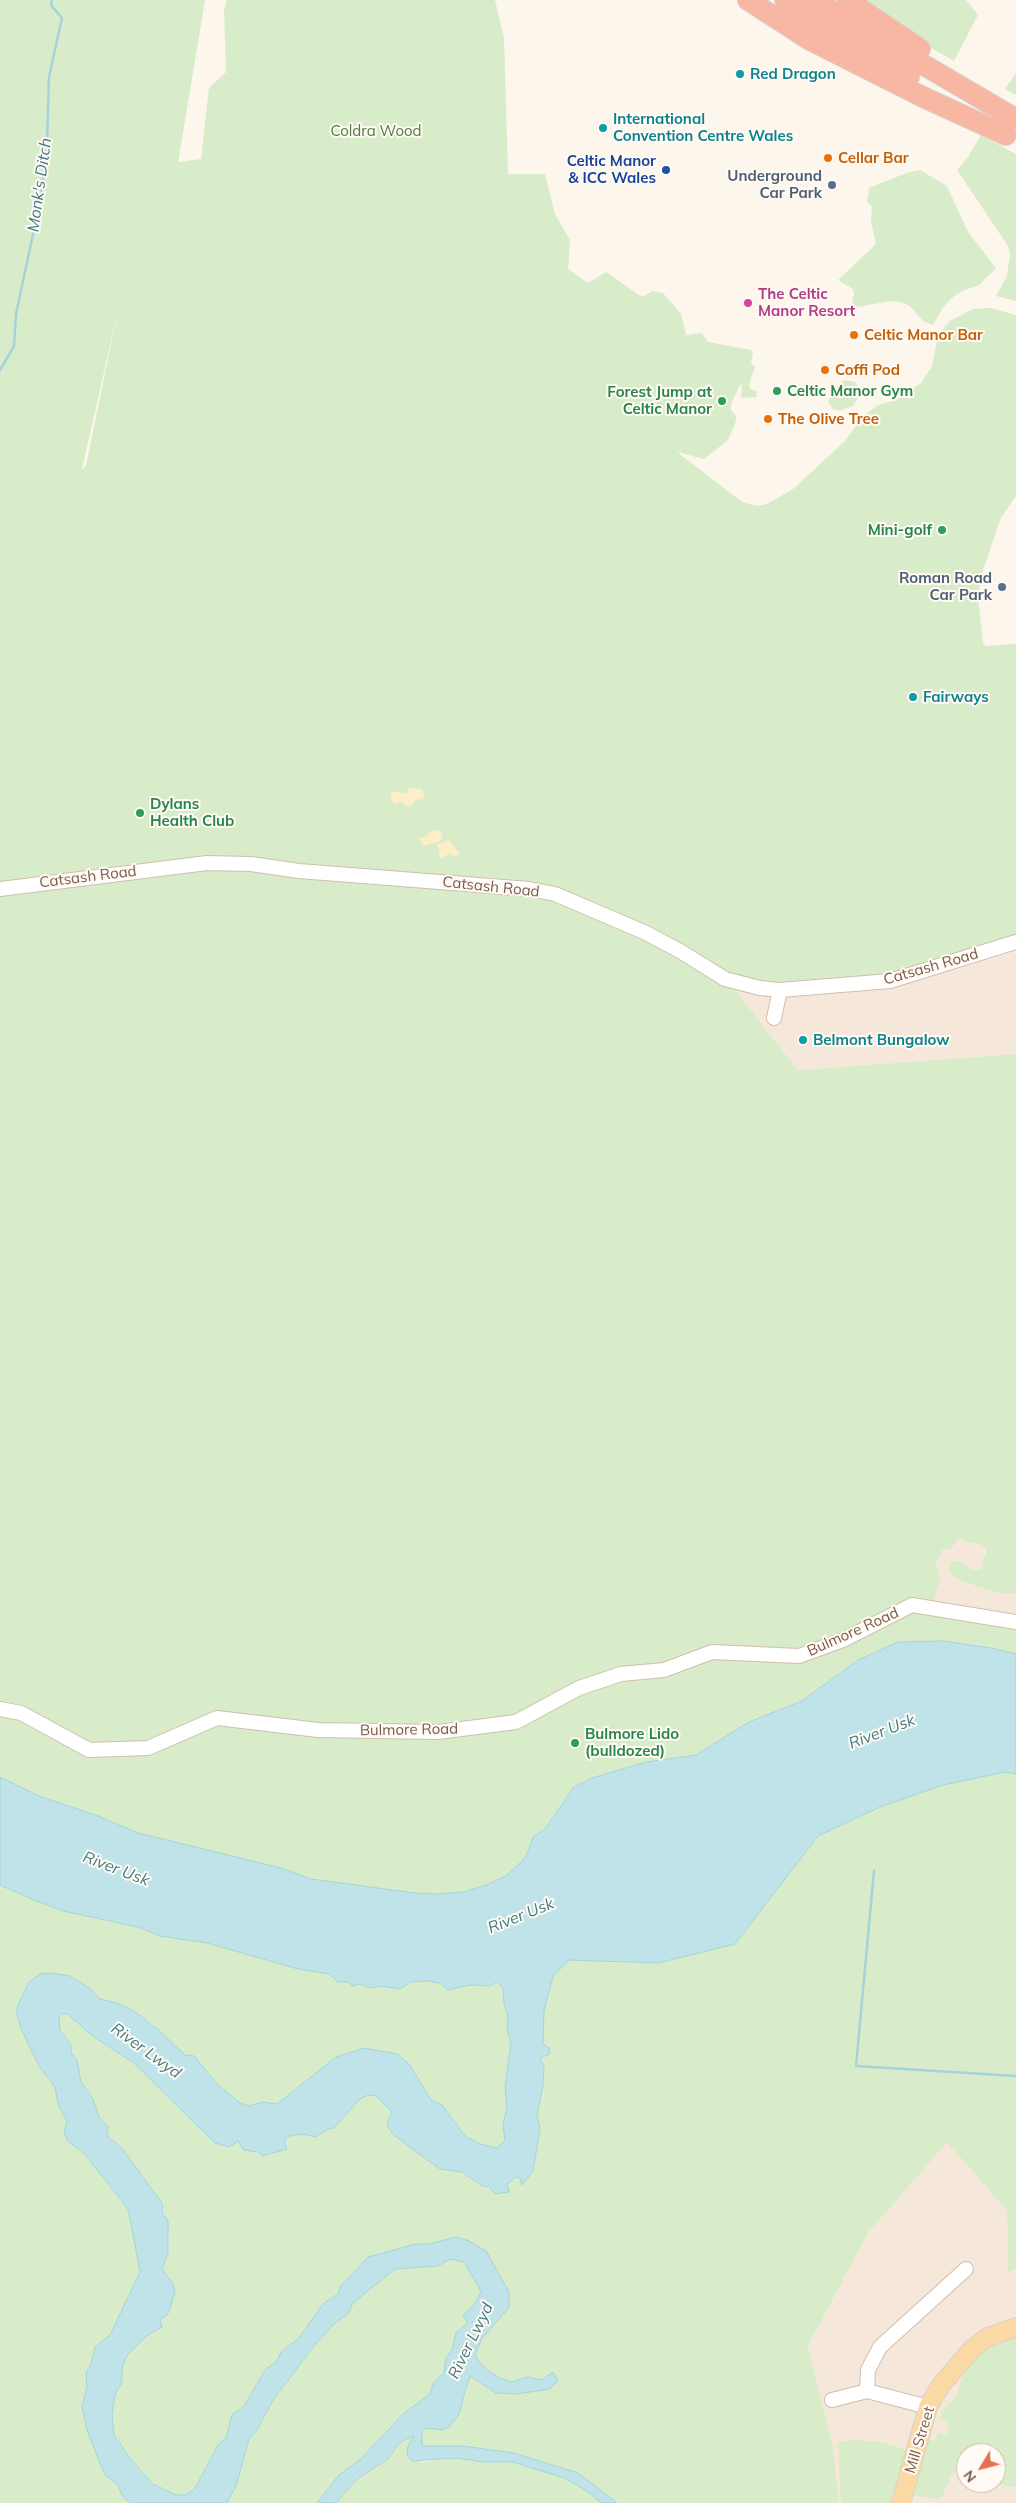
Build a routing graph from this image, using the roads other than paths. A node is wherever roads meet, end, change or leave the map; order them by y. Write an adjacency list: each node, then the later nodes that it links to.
1 (748, 0): 8 (highway)
2 (785, 0): 8 (highway)
3 (814, 0): 6 (highway)
4 (837, 0): 6 (highway)
5 (847, 0): 7 (highway)
6 (958, 86): 8 (highway)
7 (1016, 105)
8 (1013, 131)
9 (0, 889): 11 (street, Catsash Road)
10 (1016, 942): 11 (street, Catsash Road)
11 (780, 990): 12 (street)
12 (774, 1018)
13 (1016, 1622): 14 (street, Bulmore Road)
14 (0, 1709)
15 (966, 2269): 17 (street)
16 (1016, 2327): 19 (main road, Mill Street)
17 (867, 2391): 18 (street); 19 (street)
18 (832, 2400)
19 (928, 2408): 20 (main road, Mill Street)
20 (901, 2503)

